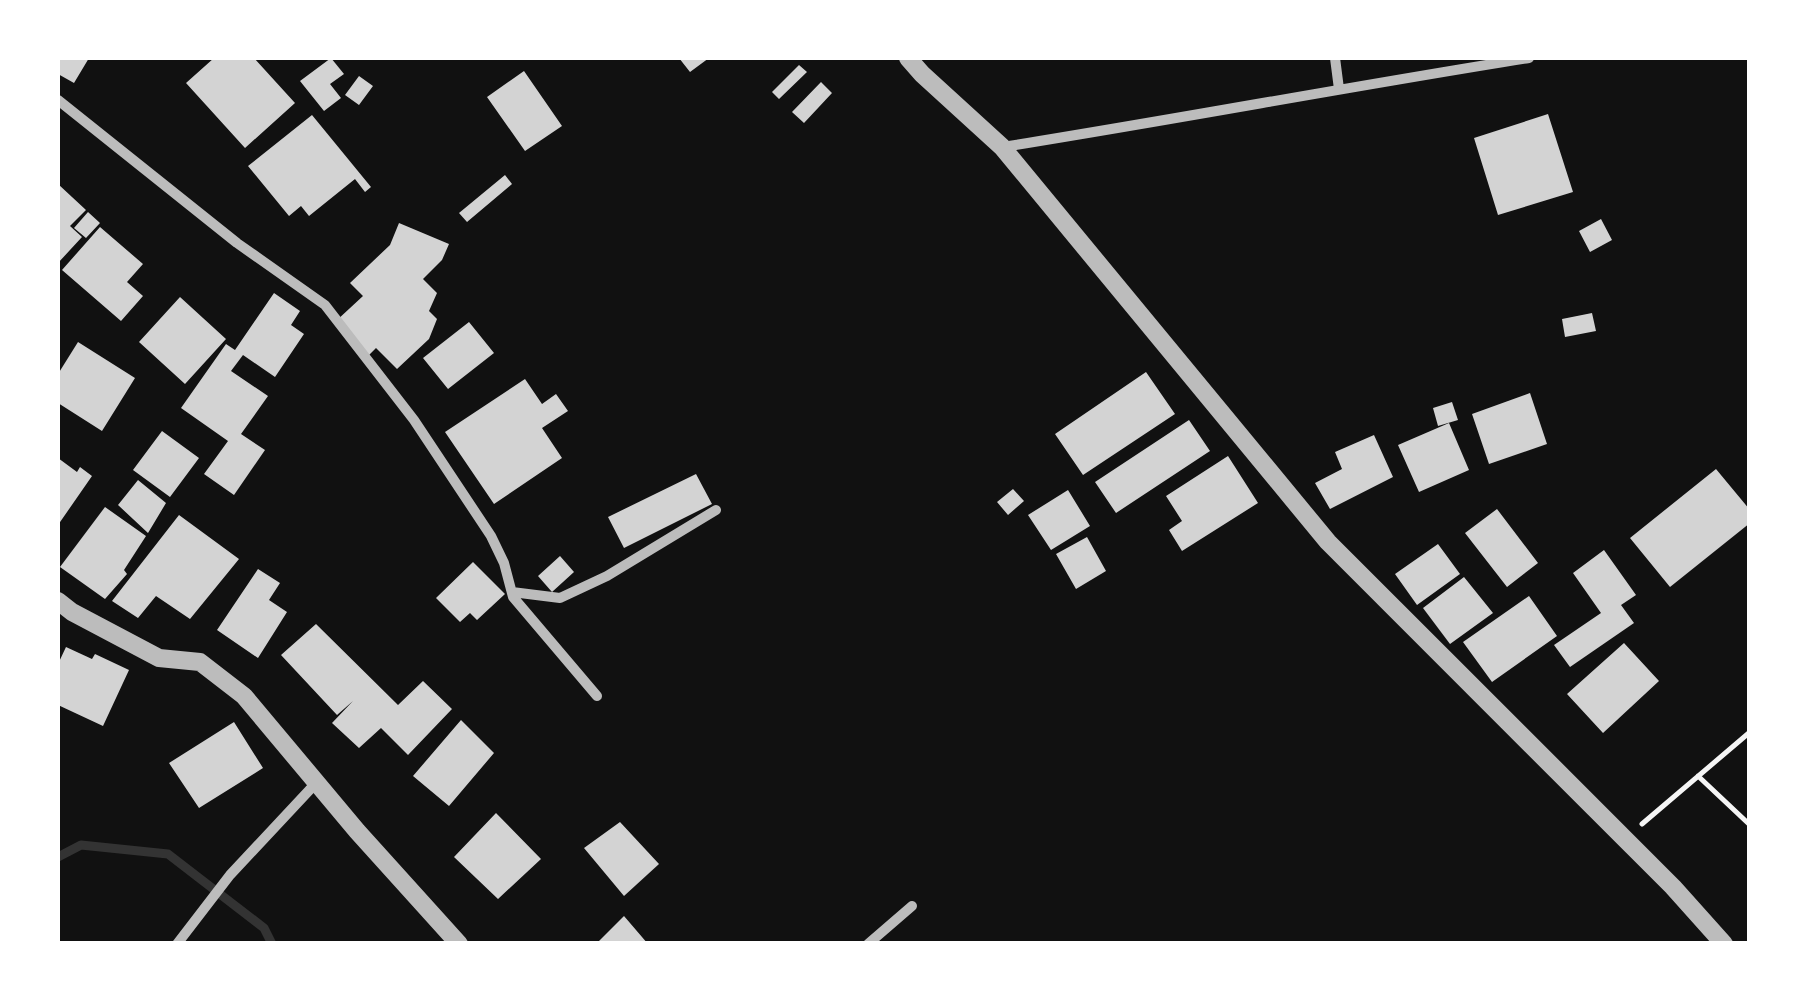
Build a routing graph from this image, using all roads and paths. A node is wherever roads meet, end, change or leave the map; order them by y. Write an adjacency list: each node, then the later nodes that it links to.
1 (908, 58): 6 (street)
2 (1335, 58): 4 (street)
3 (1529, 58): 4 (street)
4 (1339, 88): 6 (street)
5 (58, 100): 8 (street)
6 (1002, 147): 15 (street)
7 (716, 510): 8 (street)
8 (512, 592): 10 (street)
9 (58, 601): 13 (street)
10 (597, 696)
11 (1750, 732): 12 (path)
12 (1698, 776): 14 (path); 15 (path)
13 (316, 783): 17 (street); 18 (street)
14 (1750, 826)
15 (1625, 839): 20 (street)
16 (912, 906): 19 (street)
17 (177, 944)
18 (459, 944)
19 (868, 944)
20 (1724, 944)

